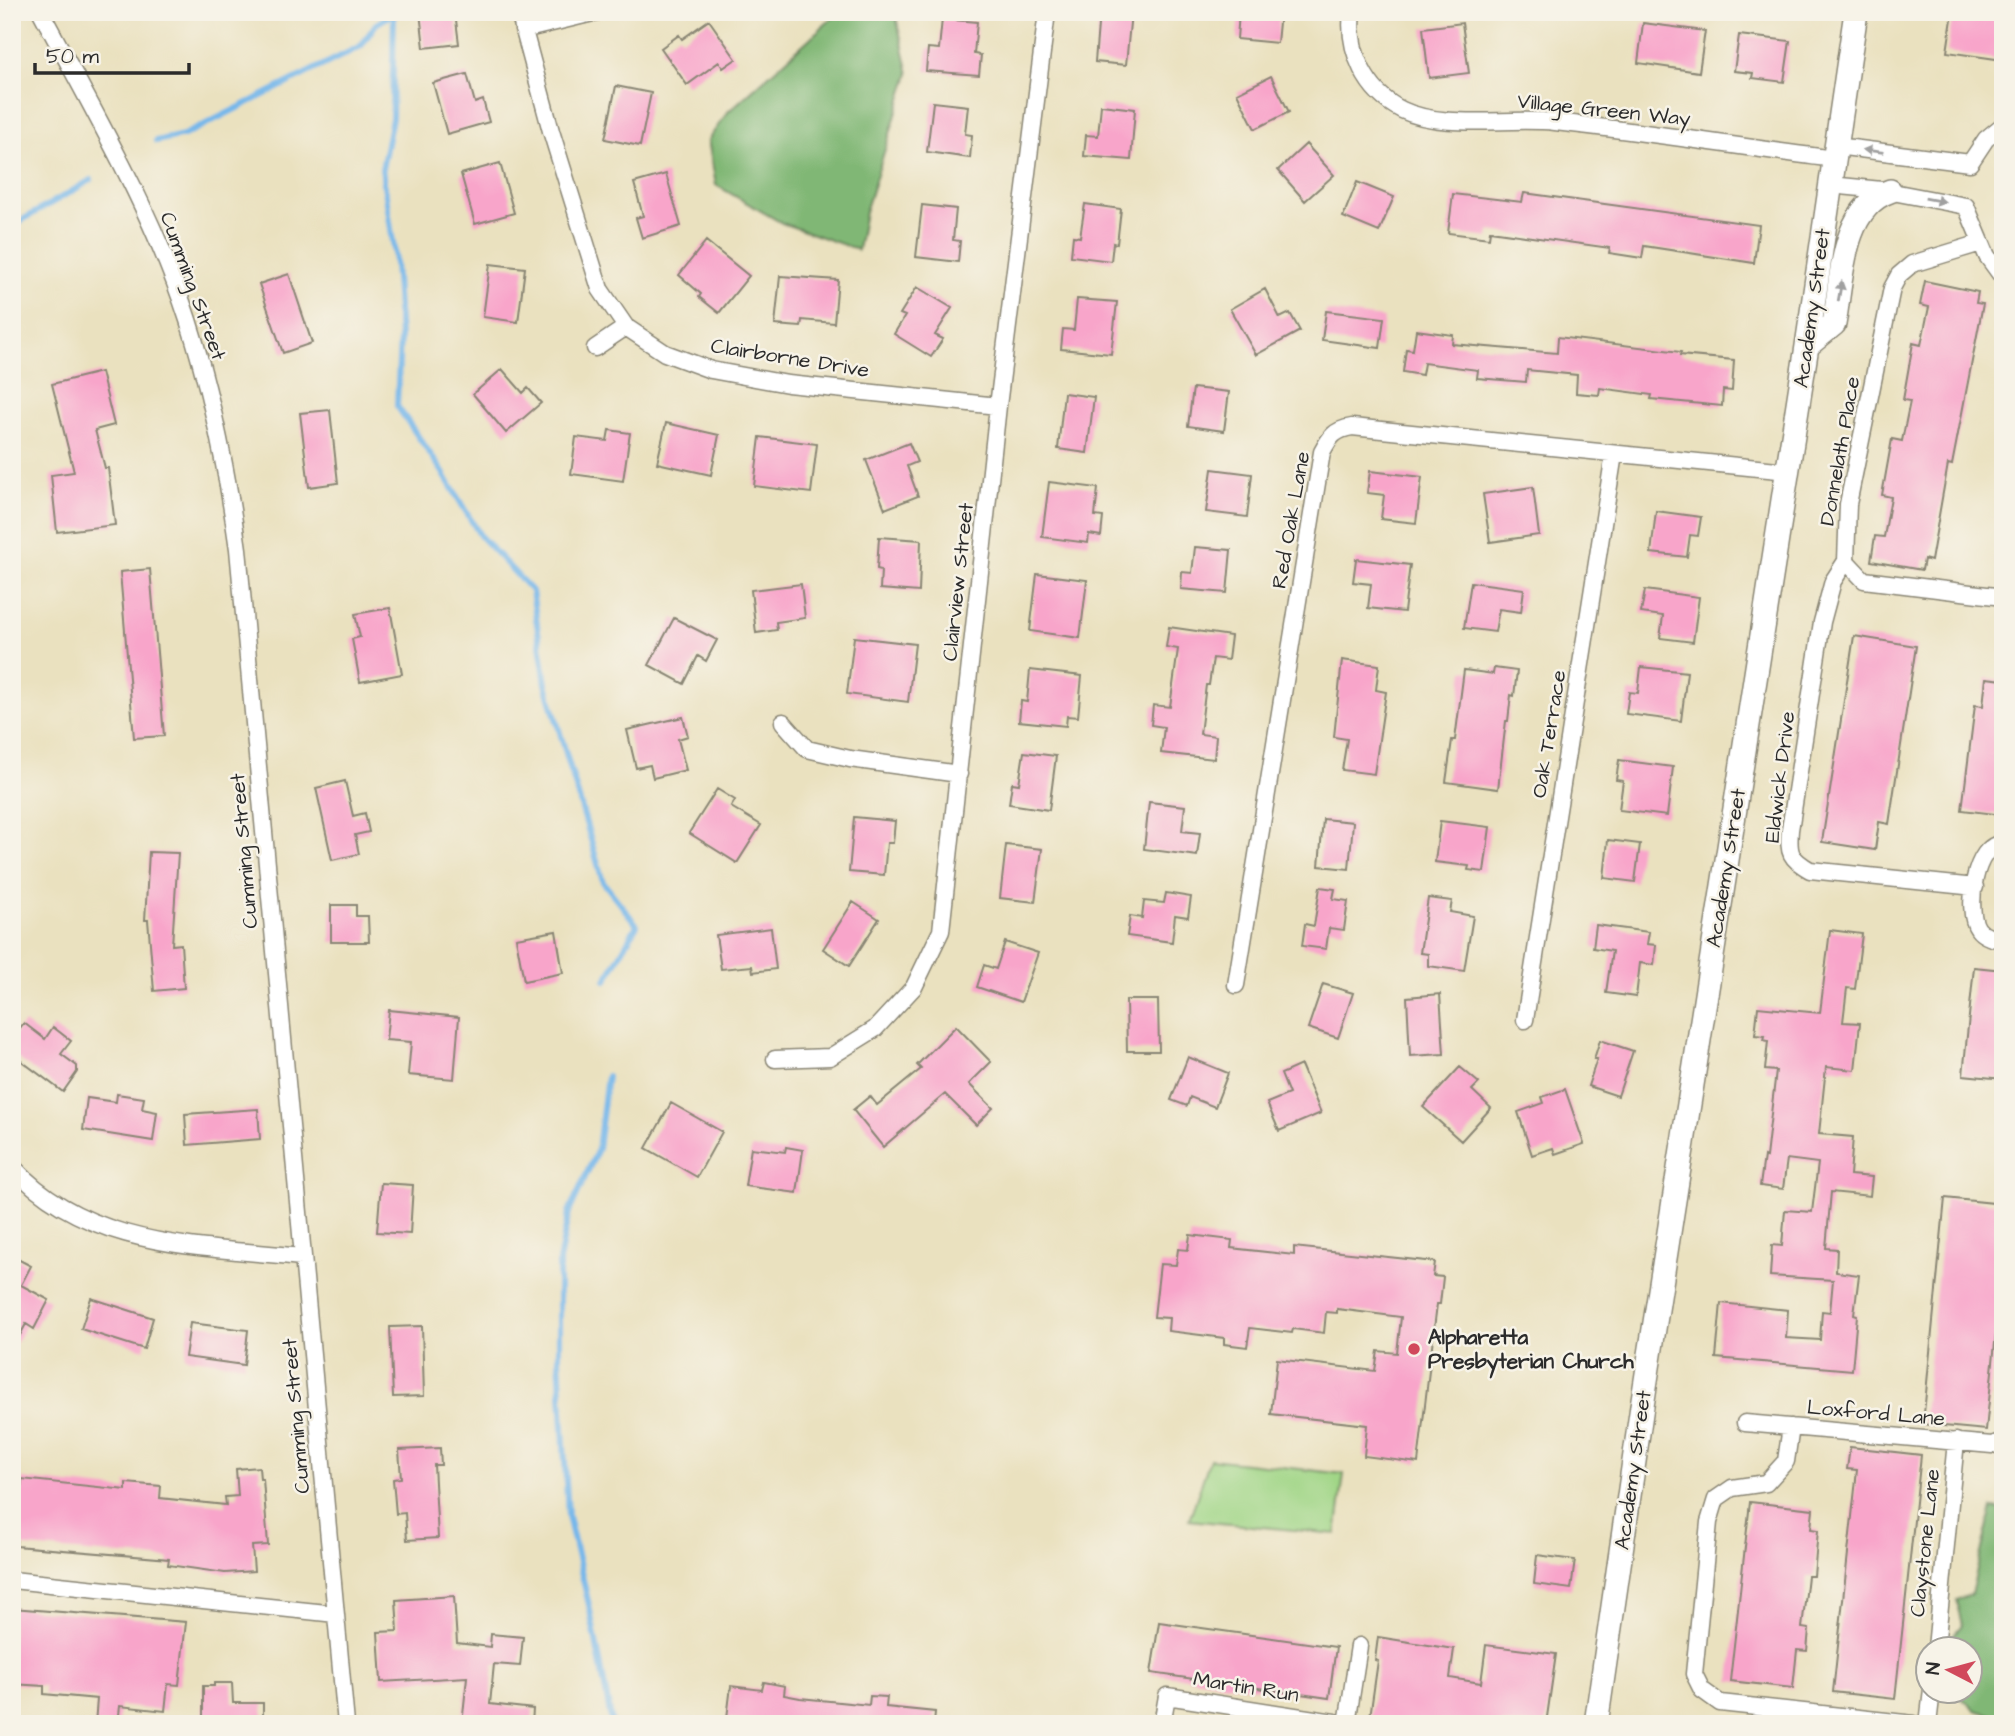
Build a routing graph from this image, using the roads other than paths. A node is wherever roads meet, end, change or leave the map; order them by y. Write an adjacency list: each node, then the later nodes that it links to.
1 (41, 12): 31 (street, Cumming Street)
2 (519, 12): 7 (street, Clairborne Drive)
3 (597, 12): 7 (street)
4 (1046, 12): 17 (street, Clairview Street)
5 (1352, 12): 9 (street, Village Green Way)
6 (1856, 12): 9 (street, Academy Street)
7 (523, 30): 14 (street, Clairborne Drive)
8 (2003, 125): 9 (street, Village Green Way, one-way to 9)
9 (1835, 153): 10 (street, Academy Street)
10 (1830, 185): 11 (street); 15 (street, Academy Street)
11 (1890, 191): 12 (street, one-way to 12); 15 (street, one-way to 11)
12 (1981, 243): 13 (street); 20 (street, Donnelath Place)
13 (2003, 278)
14 (626, 327): 16 (street); 17 (street, Clairborne Drive)
15 (1807, 346): 19 (street, Academy Street)
16 (595, 348)
17 (998, 406): 23 (street, Clairview Street)
18 (1614, 454): 19 (street, Red Oak Lane); 27 (street, Red Oak Lane); 28 (street, Oak Terrace)
19 (1788, 471): 44 (street, Academy Street)
20 (1846, 561): 21 (street); 25 (street, Eldwick Drive)
21 (2003, 597)
22 (783, 722): 23 (street)
23 (959, 774): 29 (street, Clairview Street)
24 (2003, 844): 25 (street)
25 (1975, 887): 26 (street)
26 (2003, 940)
27 (1236, 985)
28 (1525, 1020)
29 (775, 1059)
30 (12, 1166): 31 (street)
31 (302, 1257): 37 (street, Cumming Street)
32 (1745, 1423): 33 (street, Loxford Lane)
33 (1791, 1427): 34 (street, Loxford Lane); 45 (street)
34 (1956, 1441): 35 (street, Loxford Lane); 38 (street, Claystone Lane)
35 (2003, 1441)
36 (12, 1580): 37 (street)
37 (336, 1614): 41 (street, Cumming Street)
38 (1937, 1634)
39 (1359, 1646): 43 (street)
40 (1930, 1704): 46 (street)
41 (346, 1724)
42 (1162, 1724): 43 (street, Martin Run)
43 (1347, 1724)
44 (1596, 1724)
45 (1914, 1724)
46 (1928, 1724)

